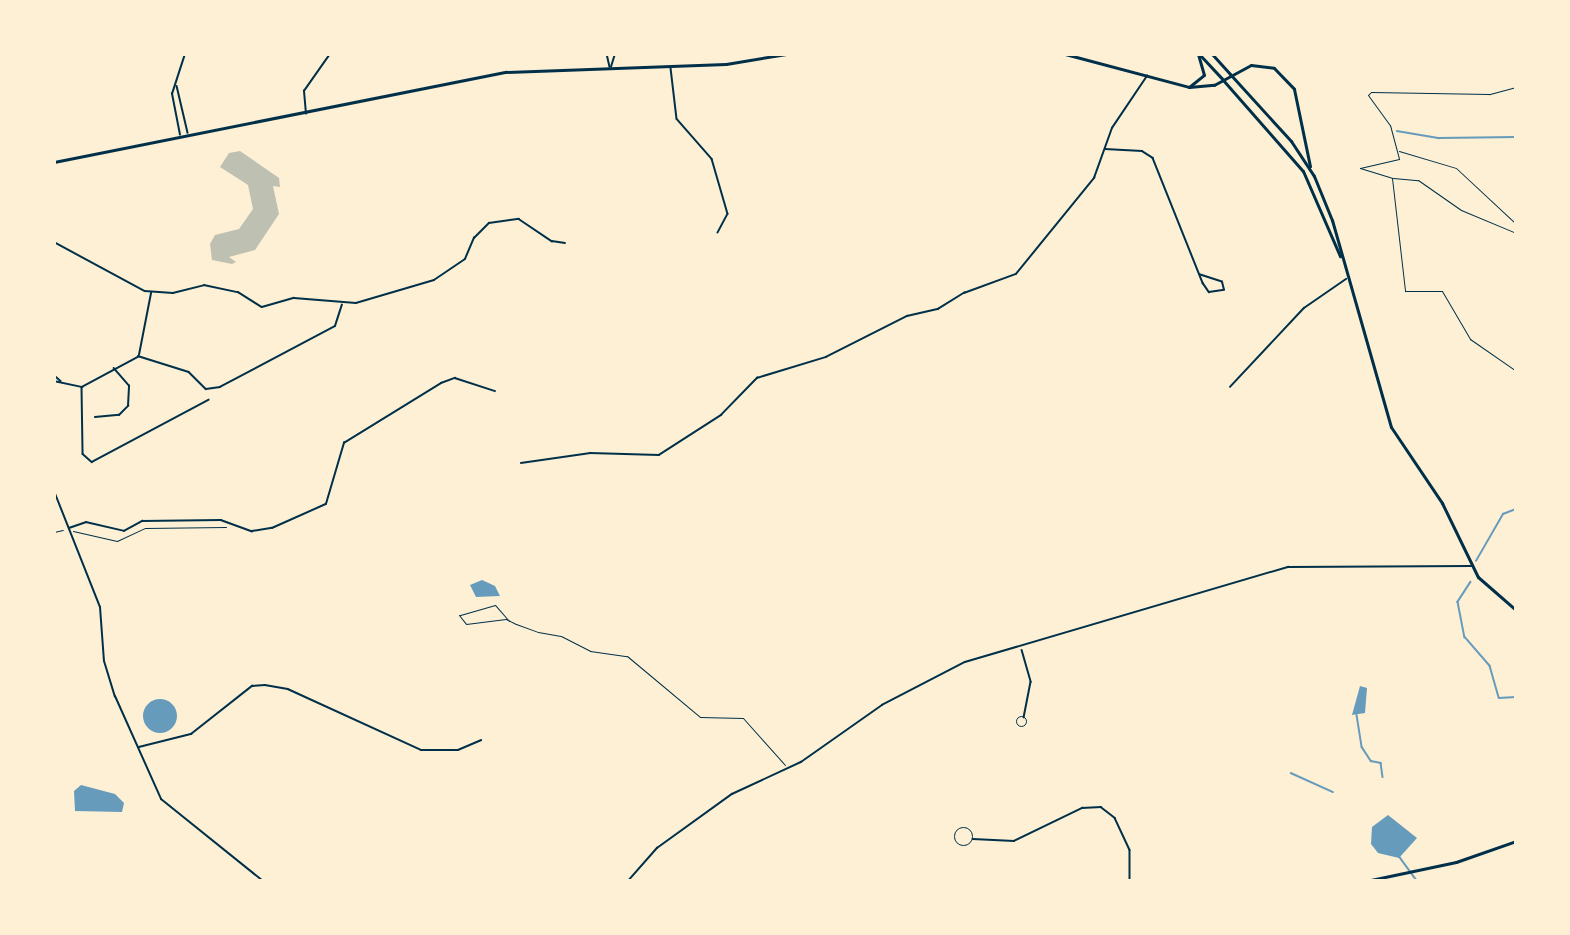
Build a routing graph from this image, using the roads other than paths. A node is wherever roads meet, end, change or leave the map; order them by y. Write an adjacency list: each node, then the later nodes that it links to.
1 (185, 54): 14 (street)
2 (330, 54): 16 (street)
3 (607, 54): 10 (street)
4 (615, 54): 10 (street)
5 (786, 54): 9 (main road)
6 (1065, 54): 12 (main road)
7 (1199, 54): 13 (main road); 15 (main road)
8 (1212, 54): 11 (main road)
9 (671, 67): 10 (main road); 22 (street)
10 (610, 68): 16 (main road)
11 (1230, 74): 13 (main road); 21 (main road); 21 (main road)
12 (1147, 76): 15 (main road); 19 (street)
13 (1223, 80): 15 (main road); 25 (main road)
14 (176, 85): 17 (street); 18 (street)
15 (1189, 87)
16 (306, 114): 17 (main road)
17 (189, 134): 18 (main road)
18 (180, 136): 20 (main road)
19 (1104, 149): 26 (street); 42 (street)
20 (54, 162)
21 (1314, 176): 25 (main road)
22 (718, 233)
23 (54, 242): 28 (street)
24 (565, 243): 29 (street)
25 (1342, 260): 27 (main road)
26 (1200, 275): 26 (street)
27 (1347, 278): 38 (street); 45 (main road)
28 (151, 292): 29 (street); 30 (street)
29 (342, 304): 30 (street)
30 (138, 356): 31 (street)
31 (120, 364): 32 (street); 33 (street)
32 (112, 368): 33 (street); 37 (street)
33 (121, 374): 41 (street)
34 (54, 375): 36 (street)
35 (54, 381): 36 (street)
36 (62, 382): 37 (street)
37 (82, 387): 40 (street)
38 (1230, 387)
39 (495, 391): 44 (street)
40 (208, 400)
41 (95, 417)
42 (521, 463)
43 (54, 491): 44 (street)
44 (69, 530): 50 (street)
45 (1472, 565): 46 (main road); 47 (street)
46 (1516, 610)
47 (1021, 649): 48 (street); 54 (street)
48 (1024, 717)
49 (481, 740): 50 (street)
50 (138, 747): 53 (street)
51 (973, 839): 51 (street); 55 (street)
52 (1516, 841): 56 (main road)
53 (263, 881)
54 (628, 881)
55 (1130, 881)
56 (1366, 881)

